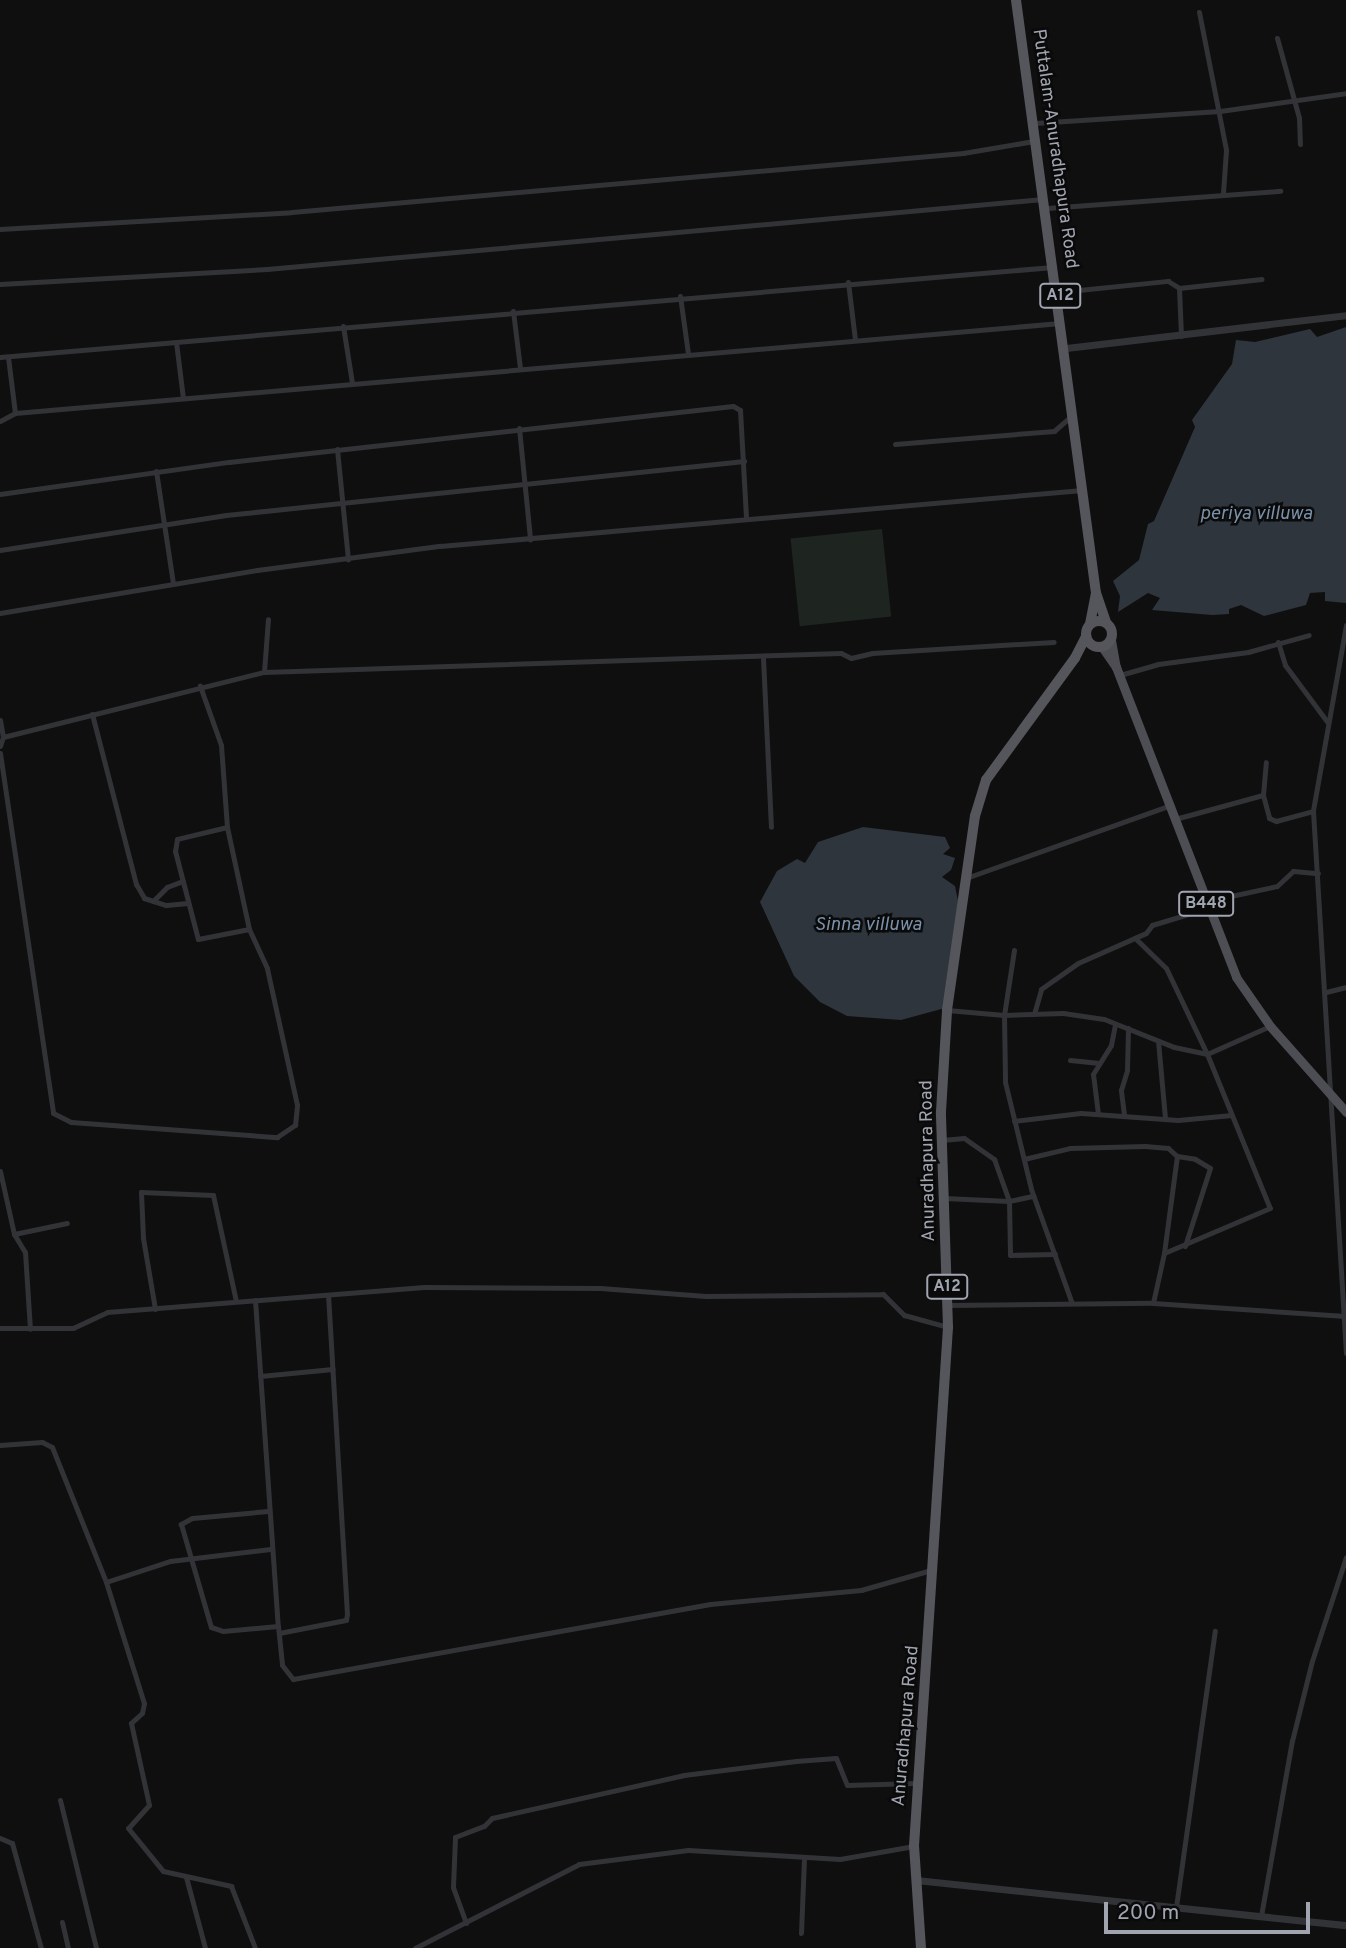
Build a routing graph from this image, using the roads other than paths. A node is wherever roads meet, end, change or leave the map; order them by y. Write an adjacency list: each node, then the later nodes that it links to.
1 (1016, 0): 7 (highway, Puttalam-Anuradhapura Road / A12)
2 (1199, 12): 6 (street)
3 (1277, 38): 5 (street)
4 (1346, 93): 5 (street)
5 (1294, 100): 6 (street); 9 (street)
6 (1220, 111): 7 (street); 11 (street)
7 (1035, 123): 8 (highway, Puttalam-Anuradhapura Road / A12)
8 (1037, 141): 12 (highway, Puttalam-Anuradhapura Road / A12); 13 (street)
9 (1300, 144)
10 (1280, 191): 11 (street)
11 (1223, 193): 12 (street)
12 (1046, 203): 14 (highway, Puttalam-Anuradhapura Road / A12); 17 (street)
13 (0, 229)
14 (1055, 267): 16 (street); 19 (highway, Puttalam-Anuradhapura Road / A12)
15 (1262, 279): 18 (street)
16 (848, 282): 20 (street); 26 (street)
17 (0, 285)
18 (1179, 288): 19 (street); 25 (street)
19 (1059, 292): 23 (highway, Puttalam-Anuradhapura Road / A12)
20 (680, 296): 21 (street); 29 (street)
21 (513, 311): 24 (street); 32 (street)
22 (1346, 315): 25 (street)
23 (1063, 323): 26 (street); 28 (highway, Puttalam-Anuradhapura Road / A12)
24 (343, 326): 27 (street); 33 (street)
25 (1181, 336): 28 (street)
26 (855, 340): 29 (street)
27 (176, 342): 31 (street); 34 (street)
28 (1066, 348): 36 (highway, Puttalam-Anuradhapura Road / A12)
29 (688, 354): 32 (street)
30 (0, 357): 31 (street)
31 (8, 357): 35 (street)
32 (520, 368): 33 (street)
33 (352, 383): 34 (street)
34 (183, 398): 35 (street)
35 (15, 413): 37 (street)
36 (1074, 413): 39 (street); 44 (highway, Puttalam-Anuradhapura Road / A12)
37 (0, 421)
38 (519, 428): 40 (street); 41 (street); 43 (street)
39 (895, 444)
40 (337, 449): 42 (street); 46 (street)
41 (744, 461): 43 (street); 47 (street)
42 (156, 471): 45 (street); 48 (street)
43 (526, 484): 46 (street); 49 (street)
44 (1083, 490): 47 (street); 53 (highway, Puttalam-Anuradhapura Road / A12)
45 (0, 494)
46 (342, 502): 48 (street); 51 (street)
47 (746, 518): 49 (street)
48 (164, 524): 50 (street); 52 (street)
49 (530, 539): 51 (street)
50 (0, 550)
51 (348, 559): 52 (street)
52 (173, 583): 54 (street)
53 (1096, 593): 56 (highway, A12); 57 (highway, A12)
54 (0, 613)
55 (268, 619): 68 (street)
56 (1106, 622): 57 (highway); 61 (highway)
57 (1090, 624): 60 (highway)
58 (1346, 625): 72 (street)
59 (1309, 635): 63 (street)
60 (1086, 636): 64 (highway); 66 (highway, Anuradhapura Road / A12)
61 (1111, 640): 64 (highway); 67 (main road, B448)
62 (1054, 642): 65 (street)
63 (1278, 642): 67 (street); 72 (street)
64 (1100, 647): 66 (highway, Anuradhapura Road / A12); 67 (main road, B448)
65 (763, 658): 68 (street); 82 (street)
66 (1076, 658): 84 (highway, Anuradhapura Road / A12)
67 (1118, 671): 78 (main road, B448)
68 (264, 672): 69 (street)
69 (200, 686): 70 (street); 81 (street)
70 (92, 714): 73 (street); 86 (street)
71 (0, 720): 73 (street)
72 (1328, 723): 79 (street)
73 (3, 737): 74 (street)
74 (0, 746)
75 (0, 753): 89 (street)
76 (1266, 762): 77 (street)
77 (1264, 795): 79 (street); 80 (street)
78 (1171, 806): 80 (main road, B448); 84 (street)
79 (1313, 811): 83 (street)
80 (1175, 819): 88 (main road, B448)
81 (227, 827): 85 (street); 89 (street)
82 (771, 827)
83 (1318, 873): 88 (street); 93 (street)
84 (966, 878): 94 (highway, Anuradhapura Road / A12)
85 (183, 881): 86 (street); 87 (street)
86 (153, 901): 87 (street)
87 (188, 902): 89 (street)
88 (1206, 905): 90 (street); 98 (main road, B448)
89 (249, 929)
90 (1135, 938): 95 (street); 101 (street)
91 (1014, 950): 96 (street)
92 (1346, 987): 93 (street)
93 (1326, 992): 104 (street)
94 (947, 1010): 96 (street); 112 (highway, Anuradhapura Road / A12)
95 (1034, 1014): 96 (street); 97 (street)
96 (1004, 1015): 111 (street)
97 (1115, 1024): 99 (street); 103 (street)
98 (1270, 1026): 101 (street); 104 (main road, B448)
99 (1128, 1028): 100 (street); 108 (street)
100 (1158, 1041): 101 (street); 110 (street)
101 (1207, 1054): 109 (street)
102 (1070, 1060): 103 (street)
103 (1097, 1063): 107 (street)
104 (1329, 1092): 105 (main road, B448); 131 (street)
105 (1341, 1099): 106 (main road, B448)
106 (1346, 1112)
107 (1098, 1114): 108 (street); 111 (street)
108 (1124, 1115): 110 (street)
109 (1232, 1115): 110 (street); 121 (street)
110 (1165, 1118)
111 (1014, 1121): 114 (street)
112 (942, 1139): 117 (highway, Anuradhapura Road / A12); 118 (street)
113 (1177, 1156): 114 (street); 121 (street); 122 (street)
114 (1024, 1159): 116 (street)
115 (0, 1171): 120 (street)
116 (1033, 1196): 118 (street); 123 (street)
117 (944, 1198): 118 (street); 129 (highway, Anuradhapura Road / A12)
118 (1009, 1201): 123 (street)
119 (67, 1223): 120 (street)
120 (14, 1234): 134 (street)
121 (1185, 1246): 122 (street)
122 (1164, 1253): 128 (street)
123 (1055, 1254): 127 (street)
124 (328, 1296): 125 (street); 132 (street); 136 (street)
125 (255, 1300): 126 (street); 137 (street)
126 (236, 1301): 130 (street); 130 (street)
127 (1071, 1301): 128 (street); 129 (street)
128 (1153, 1303): 131 (street)
129 (948, 1305): 132 (highway, Anuradhapura Road / A12)
130 (155, 1309): 134 (street)
131 (1345, 1316): 135 (street)
132 (948, 1327): 143 (highway, Anuradhapura Road / A12)
133 (0, 1328): 134 (street)
134 (30, 1329)
135 (1346, 1353)
136 (333, 1369): 137 (street); 145 (street)
137 (260, 1376): 139 (street)
138 (0, 1445): 144 (street)
139 (268, 1511): 140 (street); 141 (street)
140 (270, 1549): 141 (street); 145 (street)
141 (190, 1557): 144 (street); 145 (street)
142 (1346, 1557): 155 (street)
143 (931, 1570): 145 (street); 147 (highway, Anuradhapura Road / A12)
144 (106, 1582): 152 (street)
145 (278, 1630)
146 (1215, 1630): 154 (street)
147 (916, 1783): 150 (highway, Anuradhapura Road / A12); 157 (street)
148 (60, 1800): 162 (street)
149 (0, 1838): 160 (street)
150 (914, 1846): 151 (street); 153 (highway, Anuradhapura Road / A12)
151 (804, 1859): 157 (street); 159 (street)
152 (186, 1877): 163 (street); 164 (street)
153 (916, 1880): 154 (street); 166 (highway, Anuradhapura Road / A12)
154 (1176, 1907): 155 (street)
155 (1261, 1916): 158 (street)
156 (62, 1922): 161 (street)
157 (466, 1923): 165 (street)
158 (1346, 1924)
159 (801, 1933)
160 (40, 1948)
161 (68, 1948)
162 (96, 1948)
163 (205, 1948)
164 (255, 1948)
165 (415, 1948)
166 (921, 1948)

